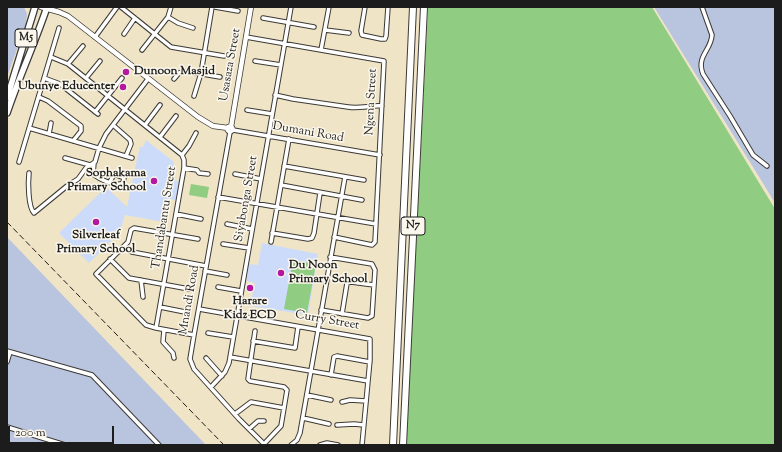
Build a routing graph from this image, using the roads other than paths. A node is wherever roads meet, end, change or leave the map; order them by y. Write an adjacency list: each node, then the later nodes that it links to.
1 (35, 7): 51 (main road, M5)
2 (117, 7): 27 (street)
3 (121, 7): 17 (street)
4 (171, 7): 16 (street)
5 (214, 7): 15 (street); 33 (street)
6 (251, 7): 28 (street, Usasaza Street)
7 (291, 7): 19 (street, Siyabonga Street)
8 (329, 7): 23 (street)
9 (365, 7): 10 (street)
10 (388, 7)
11 (414, 7): 180 (highway, N7)
12 (424, 7): 181 (highway, N7)
13 (702, 7): 79 (street)
14 (44, 8): 27 (street, Dumani Road); 56 (main road, M5)
15 (238, 11)
16 (168, 17): 22 (street); 26 (street)
17 (135, 18): 25 (street); 26 (street)
18 (264, 18): 19 (street)
19 (288, 22): 20 (street); 29 (street, Siyabonga Street)
20 (314, 26)
21 (59, 28): 35 (street)
22 (193, 28)
23 (325, 30): 24 (street); 32 (street)
24 (349, 33)
25 (124, 34)
26 (154, 34): 31 (street); 33 (street)
27 (95, 37): 45 (street, Dumani Road)
28 (246, 37): 29 (street, Ngena Street); 63 (street, Usasaza Street)
29 (285, 44): 32 (street, Ngena Street); 39 (street, Siyabonga Street)
30 (83, 46): 38 (street)
31 (142, 50)
32 (321, 50): 53 (street, Ngena Street)
33 (204, 53): 34 (street); 40 (street)
34 (224, 56)
35 (51, 57): 38 (street, Thandabantu Street); 42 (street)
36 (255, 61): 39 (street)
37 (100, 62): 43 (street)
38 (68, 64): 43 (street, Thandabantu Street)
39 (281, 65): 47 (street, Siyabonga Street)
40 (201, 73): 41 (street); 46 (street); 49 (street)
41 (220, 77)
42 (44, 78): 48 (street); 50 (street)
43 (86, 78): 48 (street, Thandabantu Street)
44 (122, 78): 48 (street)
45 (148, 79): 54 (street); 63 (street, Dumani Road)
46 (174, 79)
47 (275, 95): 53 (street); 57 (street, Siyabonga Street)
48 (108, 96): 54 (street, Thandabantu Street)
49 (194, 96)
50 (38, 97): 62 (street); 69 (street)
51 (7, 98)
52 (160, 105): 60 (street)
53 (382, 106): 72 (street, Ngena Street)
54 (125, 109): 60 (street, Thandabantu Street); 61 (street)
55 (248, 110): 57 (street)
56 (7, 113)
57 (272, 114): 66 (street, Siyabonga Street)
58 (176, 116): 67 (street)
59 (52, 123): 65 (street)
60 (145, 125): 67 (street, Thandabantu Street)
61 (113, 126): 70 (street); 73 (street)
62 (29, 128): 65 (street); 76 (street)
63 (230, 129): 66 (street, Dumani Road); 90 (street, Mnandi Road)
64 (196, 133): 71 (street)
65 (49, 134): 69 (street)
66 (268, 136): 68 (street, Dumani Road); 85 (street, Siyabonga Street)
67 (160, 137): 71 (street, Thandabantu Street)
68 (289, 139): 72 (street, Dumani Road); 78 (street)
69 (73, 141): 70 (street)
70 (99, 148): 73 (street); 77 (street)
71 (182, 155): 80 (street, Thandabantu Street)
72 (380, 155): 100 (street, Ngena Street)
73 (126, 156): 75 (street)
74 (65, 158): 77 (street)
75 (132, 158)
76 (19, 162)
77 (93, 163): 81 (street); 87 (street)
78 (284, 166): 84 (street); 88 (street)
79 (767, 166)
80 (184, 168): 82 (street); 95 (street, Thandabantu Street)
81 (29, 173)
82 (208, 174)
83 (236, 174): 85 (street)
84 (345, 177): 86 (street); 91 (street)
85 (261, 178): 93 (street, Siyabonga Street)
86 (364, 180)
87 (110, 182)
88 (280, 185): 89 (street); 94 (street)
89 (320, 193): 91 (street); 96 (street)
90 (218, 197): 93 (street); 119 (street, Mnandi Road)
91 (342, 197): 92 (street); 97 (street)
92 (362, 200)
93 (257, 204): 94 (street); 101 (street, Siyabonga Street)
94 (277, 207): 96 (street); 104 (street)
95 (176, 214): 98 (street); 105 (street, Thandabantu Street)
96 (317, 214): 97 (street); 109 (street)
97 (338, 218): 100 (street); 108 (street)
98 (202, 219)
99 (227, 224): 101 (street)
100 (376, 224): 108 (street, Ngena Street)
101 (252, 229): 115 (street, Siyabonga Street)
102 (152, 231): 105 (street); 106 (street); 114 (street)
103 (294, 231): 107 (street)
104 (272, 233): 107 (street); 111 (street)
105 (173, 234): 110 (street); 118 (street, Thandabantu Street)
106 (152, 236)
107 (292, 236): 109 (street)
108 (334, 237): 116 (street)
109 (312, 238): 112 (street)
110 (198, 239)
111 (271, 242)
112 (314, 242)
113 (223, 244): 115 (street)
114 (123, 247): 117 (street); 118 (street)
115 (249, 248): 129 (street, Siyabonga Street)
116 (330, 257): 126 (street); 133 (street)
117 (110, 259): 122 (street); 124 (street)
118 (169, 259): 119 (street); 125 (street, Thandabantu Street)
119 (206, 266): 120 (street, Mnandi Road)
120 (205, 271): 123 (street); 132 (street, Mnandi Road)
121 (91, 274): 122 (street)
122 (96, 274): 138 (street)
123 (227, 274)
124 (141, 280): 125 (street); 130 (street)
125 (164, 284): 128 (street); 131 (street, Thandabantu Street)
126 (374, 285): 135 (street); 135 (street)
127 (218, 287): 129 (street)
128 (189, 289)
129 (241, 291): 136 (street, Siyabonga Street)
130 (143, 297)
131 (160, 307): 134 (street); 138 (street, Thandabantu Street)
132 (199, 309): 136 (street, Curry Street); 143 (street, Mnandi Road)
133 (321, 310): 135 (street); 140 (street)
134 (185, 312)
135 (342, 314)
136 (237, 316): 137 (street, Curry Street); 144 (street, Siyabonga Street)
137 (298, 327): 140 (street, Curry Street); 146 (street)
138 (156, 328): 139 (street)
139 (164, 330): 143 (street); 150 (street)
140 (318, 330): 154 (street, Curry Street); 155 (street)
141 (255, 331): 145 (street)
142 (208, 333): 144 (street)
143 (194, 335): 159 (street, Mnandi Road)
144 (233, 337): 149 (street, Siyabonga Street)
145 (253, 341): 146 (street); 152 (street)
146 (294, 348): 148 (street)
147 (9, 351): 153 (street); 175 (street)
148 (297, 352)
149 (230, 357): 152 (street); 157 (street, Siyabonga Street)
150 (174, 358)
151 (206, 358): 157 (street)
152 (250, 361): 155 (street); 164 (street)
153 (7, 362)
154 (370, 362): 156 (street); 158 (street, Curry Street)
155 (311, 371): 156 (street); 160 (street)
156 (331, 375): 158 (street)
157 (222, 376): 159 (street, Siyabonga Street)
158 (368, 381): 162 (street, Curry Street)
159 (211, 387): 165 (street, Mnandi Road)
160 (307, 395): 161 (street); 166 (street)
161 (331, 400)
162 (366, 401): 163 (street); 170 (street, Curry Street)
163 (342, 402)
164 (284, 408): 165 (street); 173 (street)
165 (235, 414): 172 (street, Mnandi Road)
166 (302, 418): 168 (street); 176 (street)
167 (264, 421): 172 (street)
168 (329, 424)
169 (337, 425): 170 (street)
170 (364, 425): 179 (street, Curry Street)
171 (7, 427): 174 (street)
172 (249, 429): 173 (street, Mnandi Road)
173 (265, 444)
174 (65, 445)
175 (159, 445)
176 (291, 445)
177 (320, 445): 178 (street)
178 (338, 445)
179 (362, 445)
180 (393, 445)
181 (403, 445)

